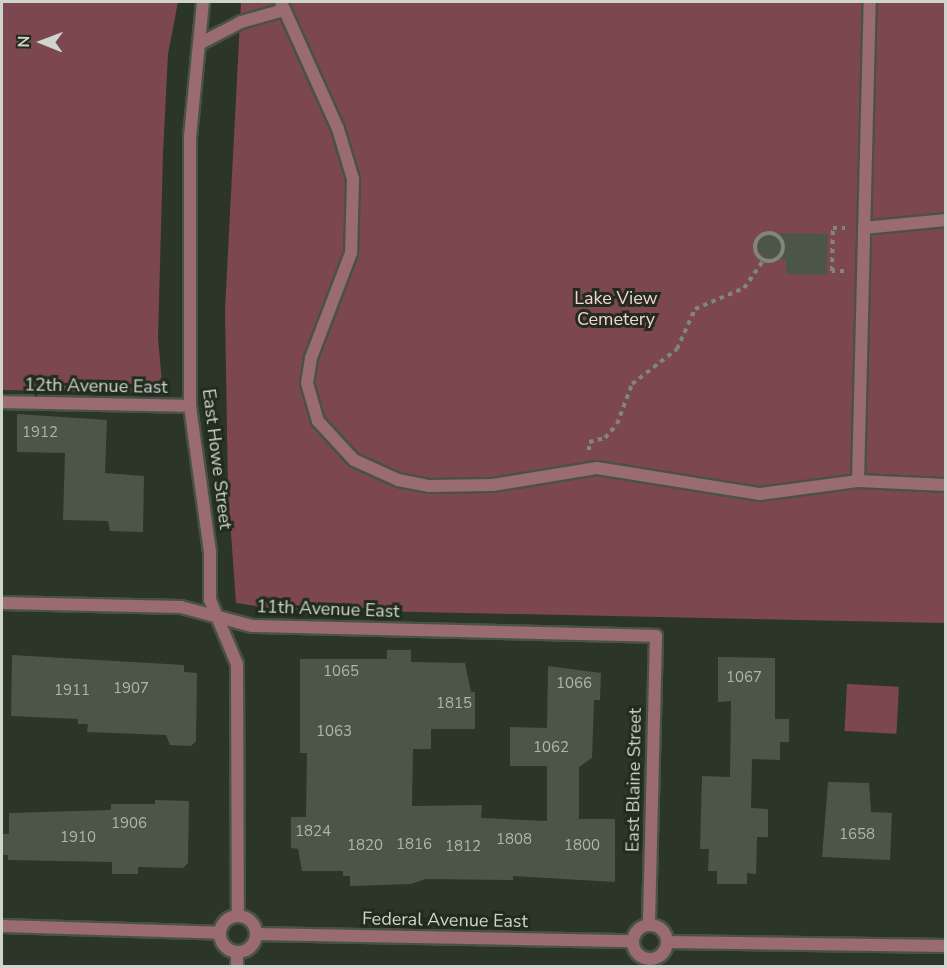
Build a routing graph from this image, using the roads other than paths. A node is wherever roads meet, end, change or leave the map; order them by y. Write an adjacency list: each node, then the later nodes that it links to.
1 (203, 2): 4 (street, East Howe Street)
2 (870, 2): 6 (street)
3 (282, 6): 4 (street); 9 (street)
4 (199, 44): 8 (street, East Howe Street)
5 (945, 220): 6 (street)
6 (864, 228): 9 (street)
7 (2, 402): 8 (street, 12th Avenue East)
8 (190, 406): 12 (street, East Howe Street)
9 (858, 481): 10 (street)
10 (945, 485)
11 (2, 603): 12 (street, 11th Avenue East)
12 (217, 617): 13 (street, 11th Avenue East); 14 (street, East Howe Street)
13 (656, 636): 15 (street, East Blaine Street)
14 (238, 916): 17 (street); 18 (street)
15 (649, 925): 19 (street); 20 (street)
16 (2, 926): 17 (street)
17 (220, 933): 22 (street)
18 (256, 934): 19 (street, Federal Avenue East); 22 (street)
19 (632, 941): 23 (street)
20 (667, 942): 21 (street); 23 (street)
21 (945, 946)
22 (237, 952): 24 (street)
23 (649, 963)
24 (237, 966)

